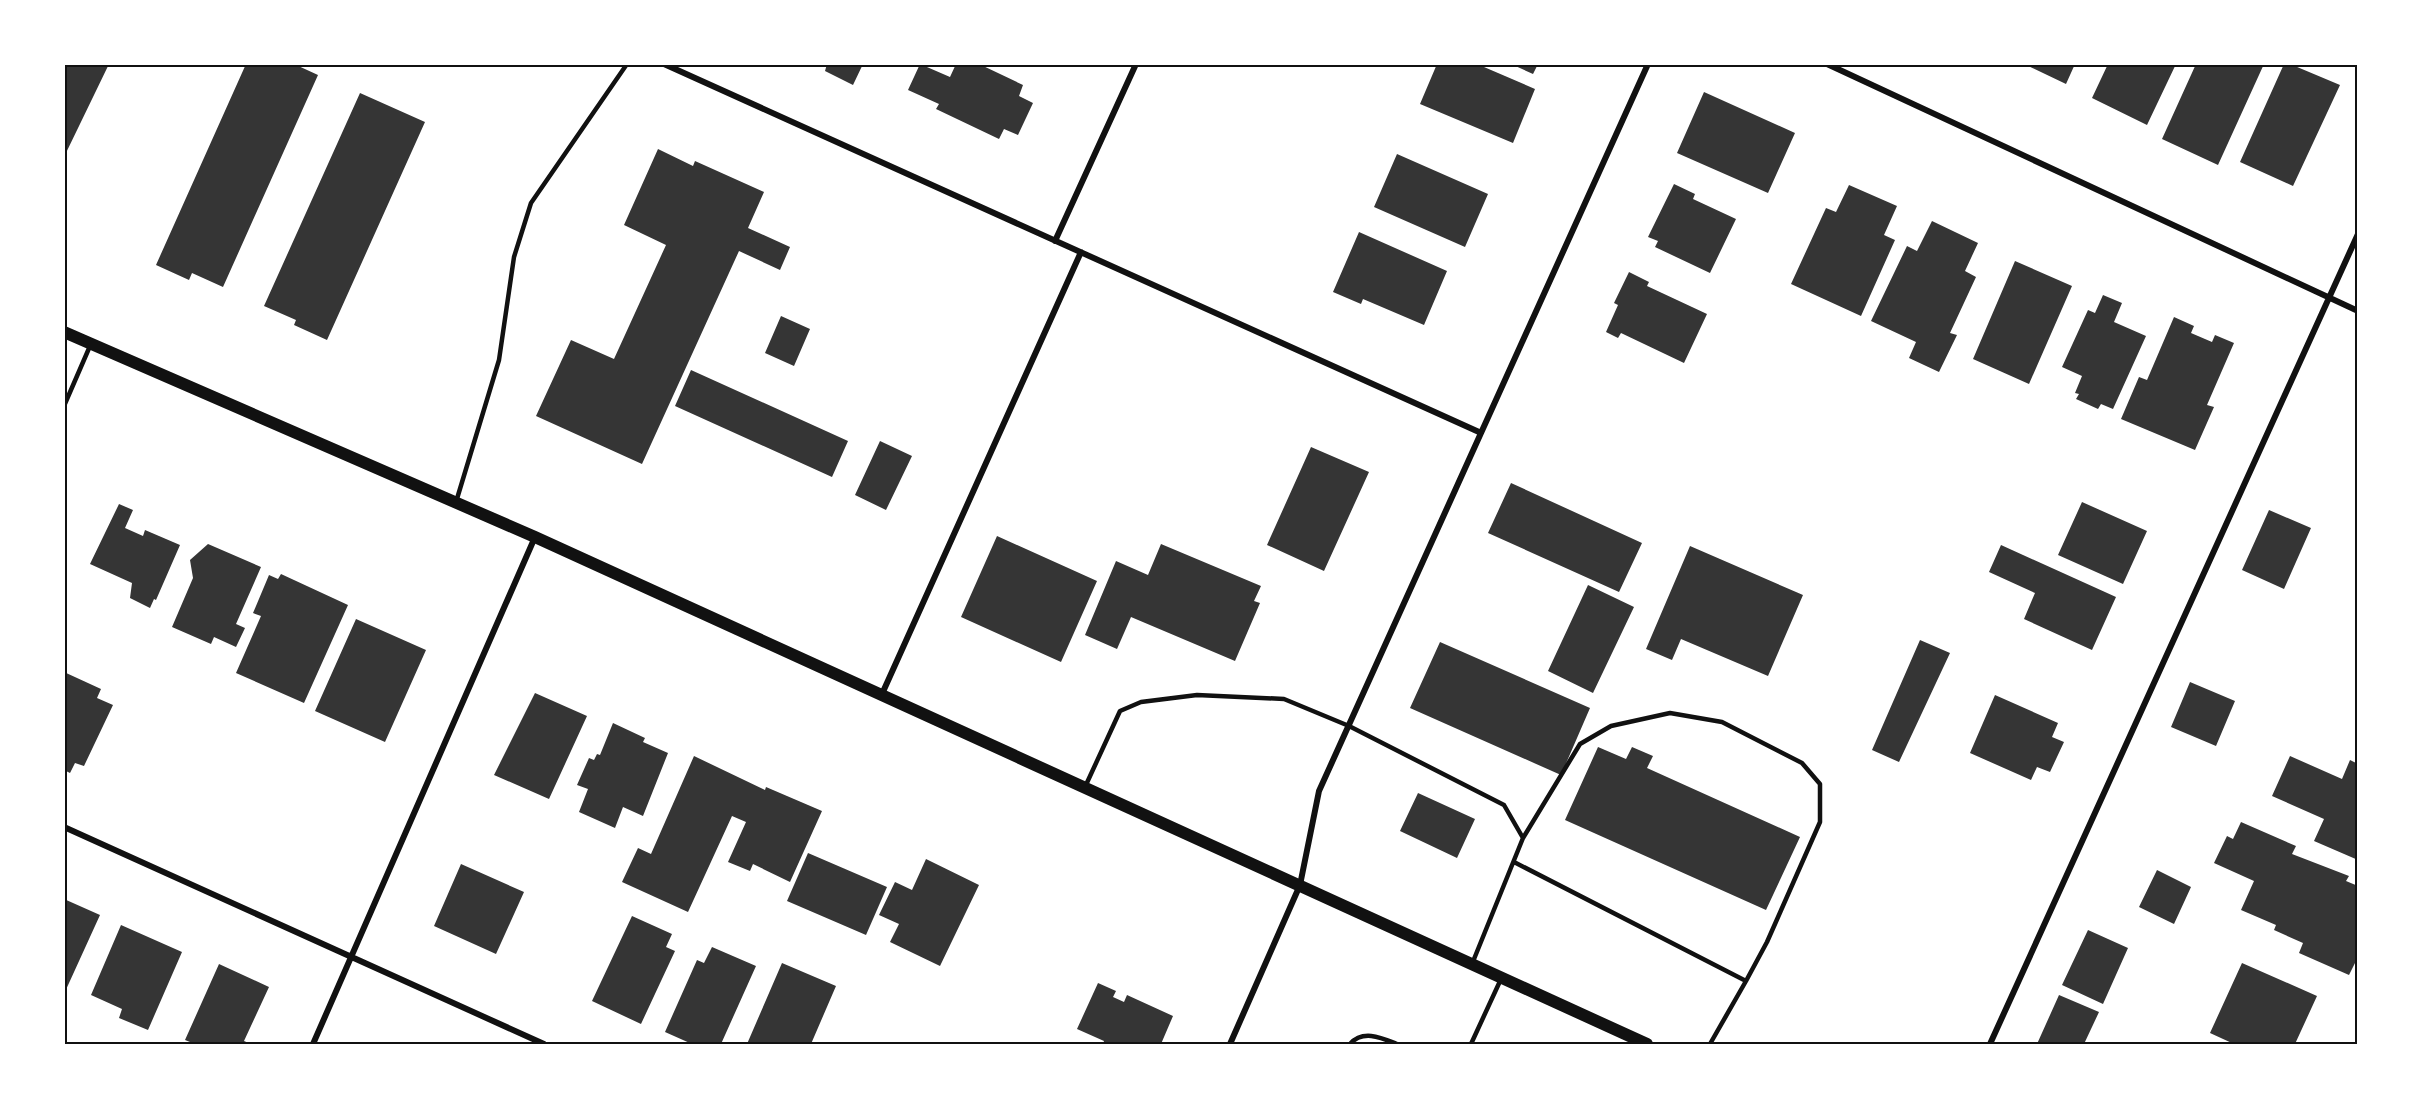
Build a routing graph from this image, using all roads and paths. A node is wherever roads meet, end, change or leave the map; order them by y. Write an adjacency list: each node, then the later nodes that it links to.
1 (627, 64): 15 (lane)
2 (664, 64): 7 (street)
3 (1136, 64): 7 (street)
4 (1648, 64): 14 (street)
5 (1827, 64): 9 (street)
6 (2358, 234): 9 (street)
7 (1055, 241): 8 (street)
8 (1081, 252): 14 (street); 17 (street)
9 (2329, 298): 10 (street); 36 (street)
10 (2358, 312)
11 (64, 332): 12 (main road)
12 (91, 343): 13 (lane); 15 (main road)
13 (64, 406)
14 (1479, 432): 18 (street)
15 (456, 503): 16 (main road)
16 (535, 537): 17 (main road); 24 (street)
17 (882, 694): 19 (main road)
18 (1349, 726): 19 (lane); 21 (lane); 23 (street)
19 (1085, 787): 23 (main road)
20 (64, 827): 24 (street)
21 (1523, 838): 22 (lane); 27 (lane)
22 (1514, 862): 25 (lane); 27 (lane)
23 (1300, 885): 25 (main road); 30 (street)
24 (352, 958): 28 (street); 29 (street)
25 (1472, 964): 26 (main road)
26 (1501, 978): 33 (lane); 34 (main road)
27 (1746, 981): 35 (lane)
28 (313, 1044)
29 (544, 1044)
30 (1230, 1044)
31 (1350, 1044): 32 (lane)
32 (1397, 1044)
33 (1471, 1044)
34 (1647, 1044)
35 (1710, 1044)
36 (1990, 1044)

